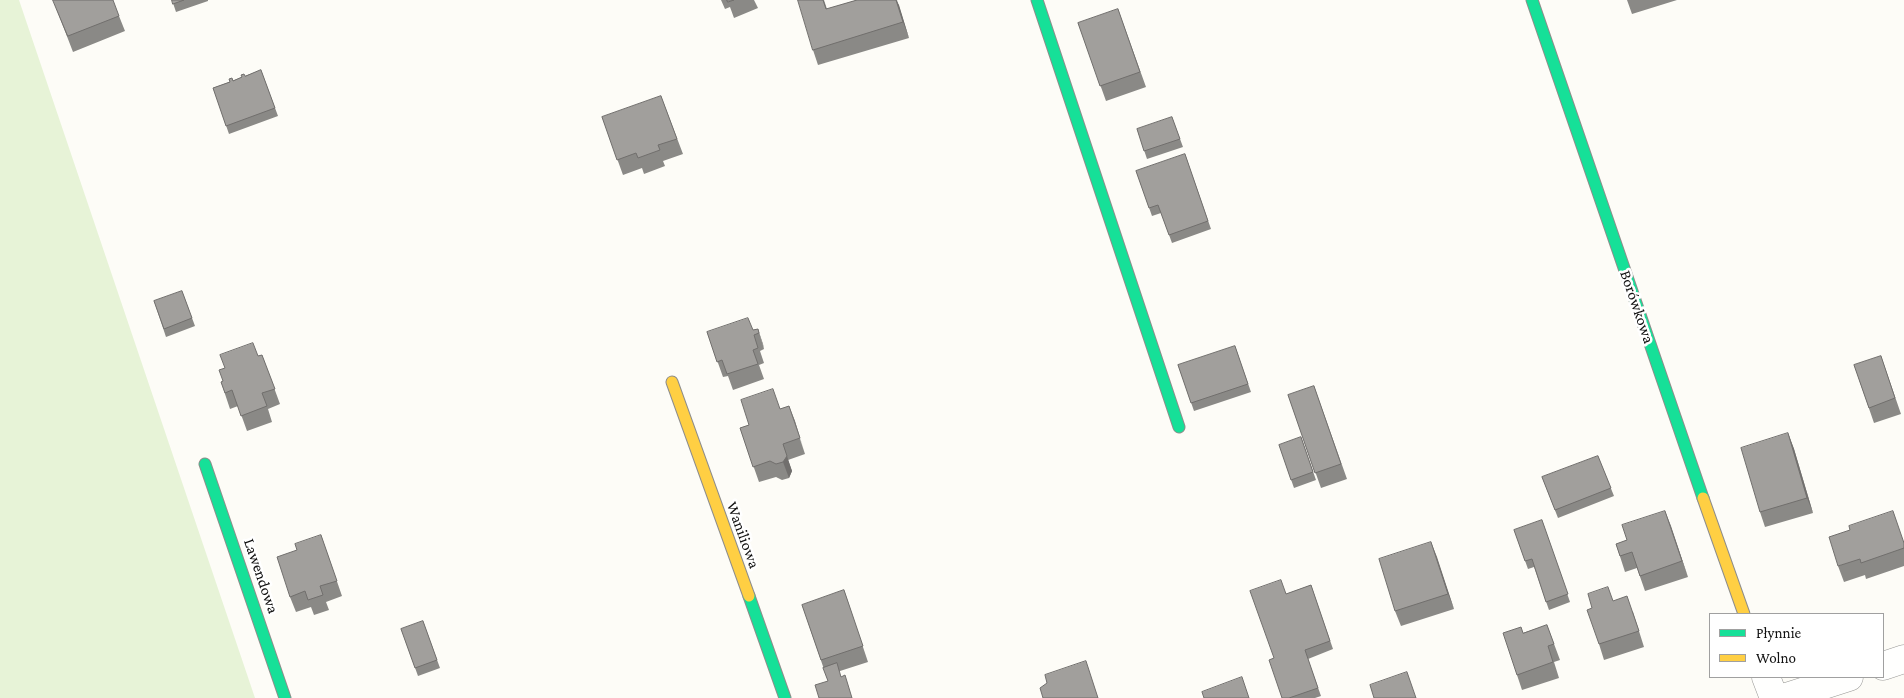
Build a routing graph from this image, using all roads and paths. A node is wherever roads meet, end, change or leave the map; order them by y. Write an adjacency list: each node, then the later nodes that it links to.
1 (1037, 0): 4 (street)
2 (1532, 0): 6 (street, Borówkowa)
3 (672, 382): 12 (street, Waniliowa)
4 (1179, 426)
5 (205, 464): 11 (street, Lawendowa)
6 (1744, 613)
7 (1904, 659): 8 (street)
8 (1884, 666)
9 (1766, 678): 13 (street)
10 (1846, 678): 14 (street)
11 (285, 698)
12 (784, 698)
13 (1774, 698)
14 (1783, 698)

